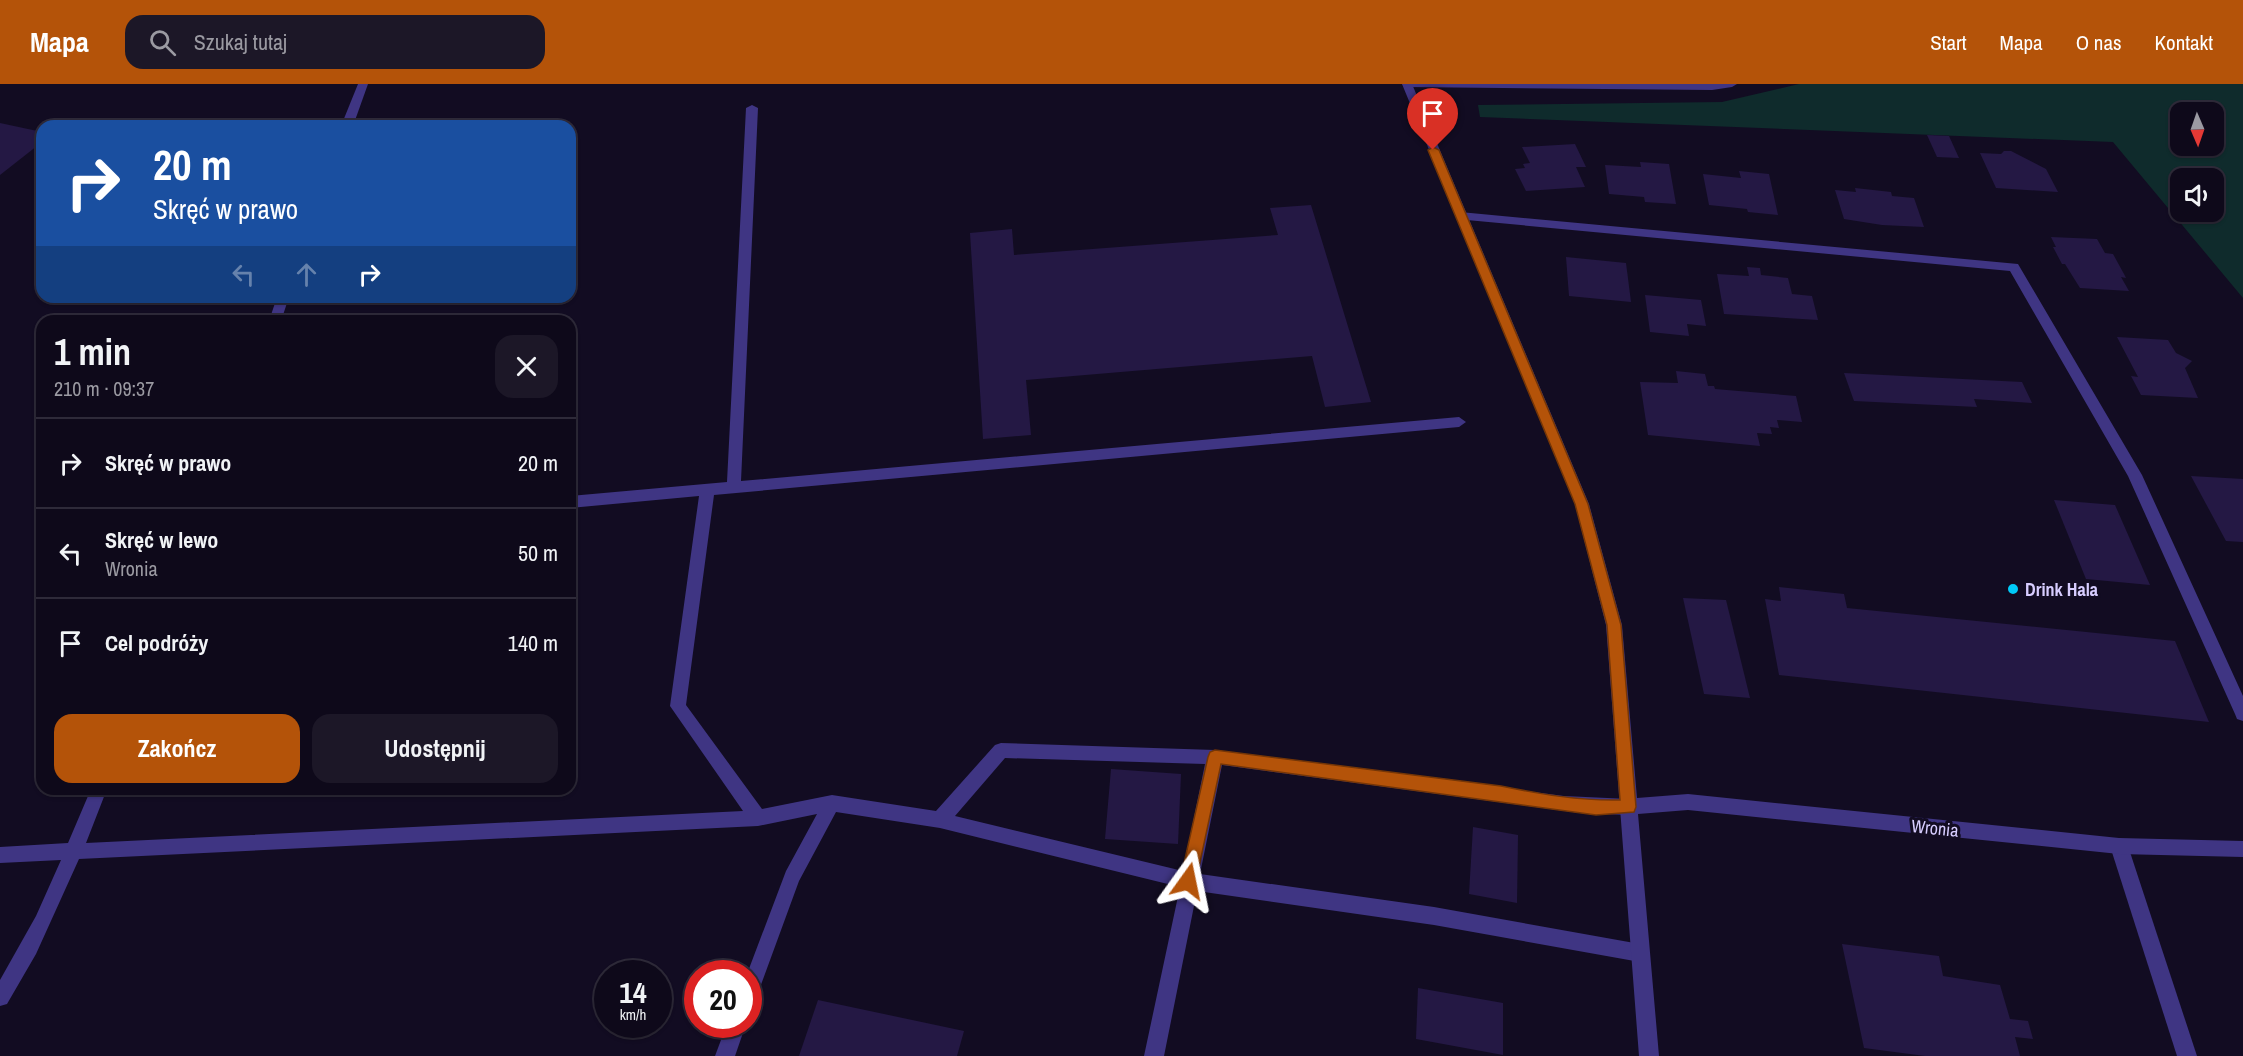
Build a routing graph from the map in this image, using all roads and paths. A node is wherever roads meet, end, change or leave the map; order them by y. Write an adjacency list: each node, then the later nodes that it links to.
1 (363, 84): 5 (street)
2 (1407, 84): 3 (street); 6 (street)
3 (1732, 84)
4 (752, 108): 8 (street)
5 (349, 120)
6 (1460, 216): 11 (street); 15 (street)
7 (1459, 422): 8 (street)
8 (734, 488): 9 (street)
9 (707, 490): 10 (street); 16 (street)
10 (576, 501)
11 (2243, 714)
12 (1215, 757): 15 (street, Wronia); 17 (street, Wronia); 22 (street)
13 (96, 795): 20 (street)
14 (832, 803): 16 (street); 17 (street); 24 (street)
15 (1629, 807): 18 (street, Wronia); 23 (street)
16 (758, 818): 20 (street)
17 (940, 820): 22 (street)
18 (2119, 846): 19 (street, Wronia); 30 (street)
19 (2243, 849)
20 (73, 851): 21 (street); 25 (street)
21 (0, 855)
22 (1188, 881): 23 (street); 28 (street)
23 (1640, 953): 29 (street)
24 (761, 960)
25 (0, 997)
26 (732, 1038): 27 (street)
27 (726, 1056)
28 (1154, 1056)
29 (1649, 1056)
30 (2187, 1056)

